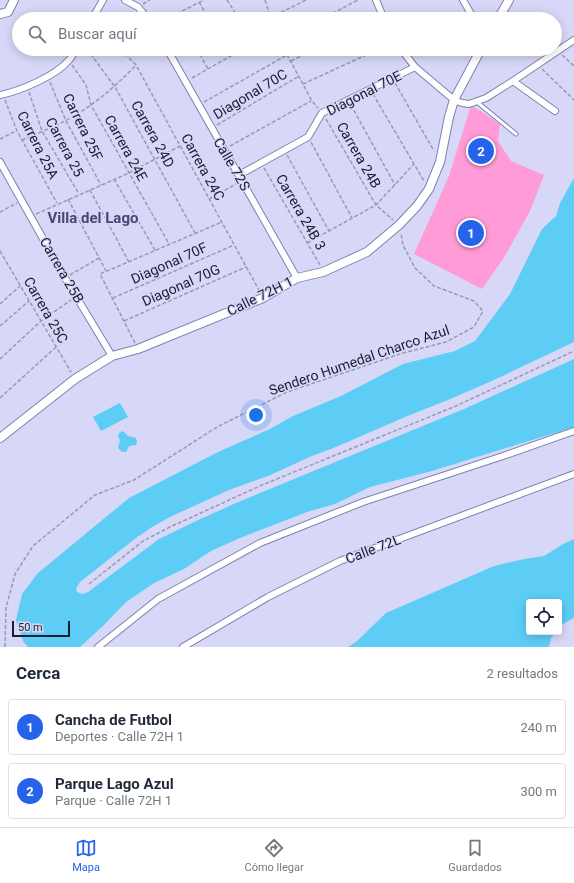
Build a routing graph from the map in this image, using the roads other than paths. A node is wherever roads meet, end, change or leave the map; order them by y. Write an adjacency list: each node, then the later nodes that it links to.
1 (14, 0): 12 (street)
2 (103, 0): 7 (street)
3 (125, 0): 8 (street)
4 (376, 0): 9 (street)
5 (462, 0): 10 (street)
6 (507, 1): 11 (street)
7 (96, 12)
8 (142, 12)
9 (381, 12)
10 (470, 12)
11 (502, 12)
12 (0, 14)
13 (574, 40): 14 (street)
14 (562, 48)
15 (72, 56): 22 (street)
16 (171, 56): 28 (street, Calle 72S)
17 (406, 56): 20 (street)
18 (477, 56): 23 (street, Calle 72H 1)
19 (550, 56): 21 (street)
20 (415, 67): 23 (street); 28 (street, Diagonal 70E)
21 (513, 81): 24 (street); 25 (street)
22 (1, 94)
23 (454, 100): 24 (street); 29 (street, Calle 72H 1)
24 (477, 102): 26 (lane)
25 (555, 111)
26 (516, 134)
27 (0, 162): 30 (street, Carrera 25B)
28 (240, 178): 29 (street, Calle 72S)
29 (297, 278): 30 (street, Calle 72H 1)
30 (112, 356): 32 (street, Calle 72H 1)
31 (574, 431): 34 (street)
32 (0, 438)
33 (574, 474): 35 (street, Calle 72L)
34 (98, 647)
35 (183, 647)

